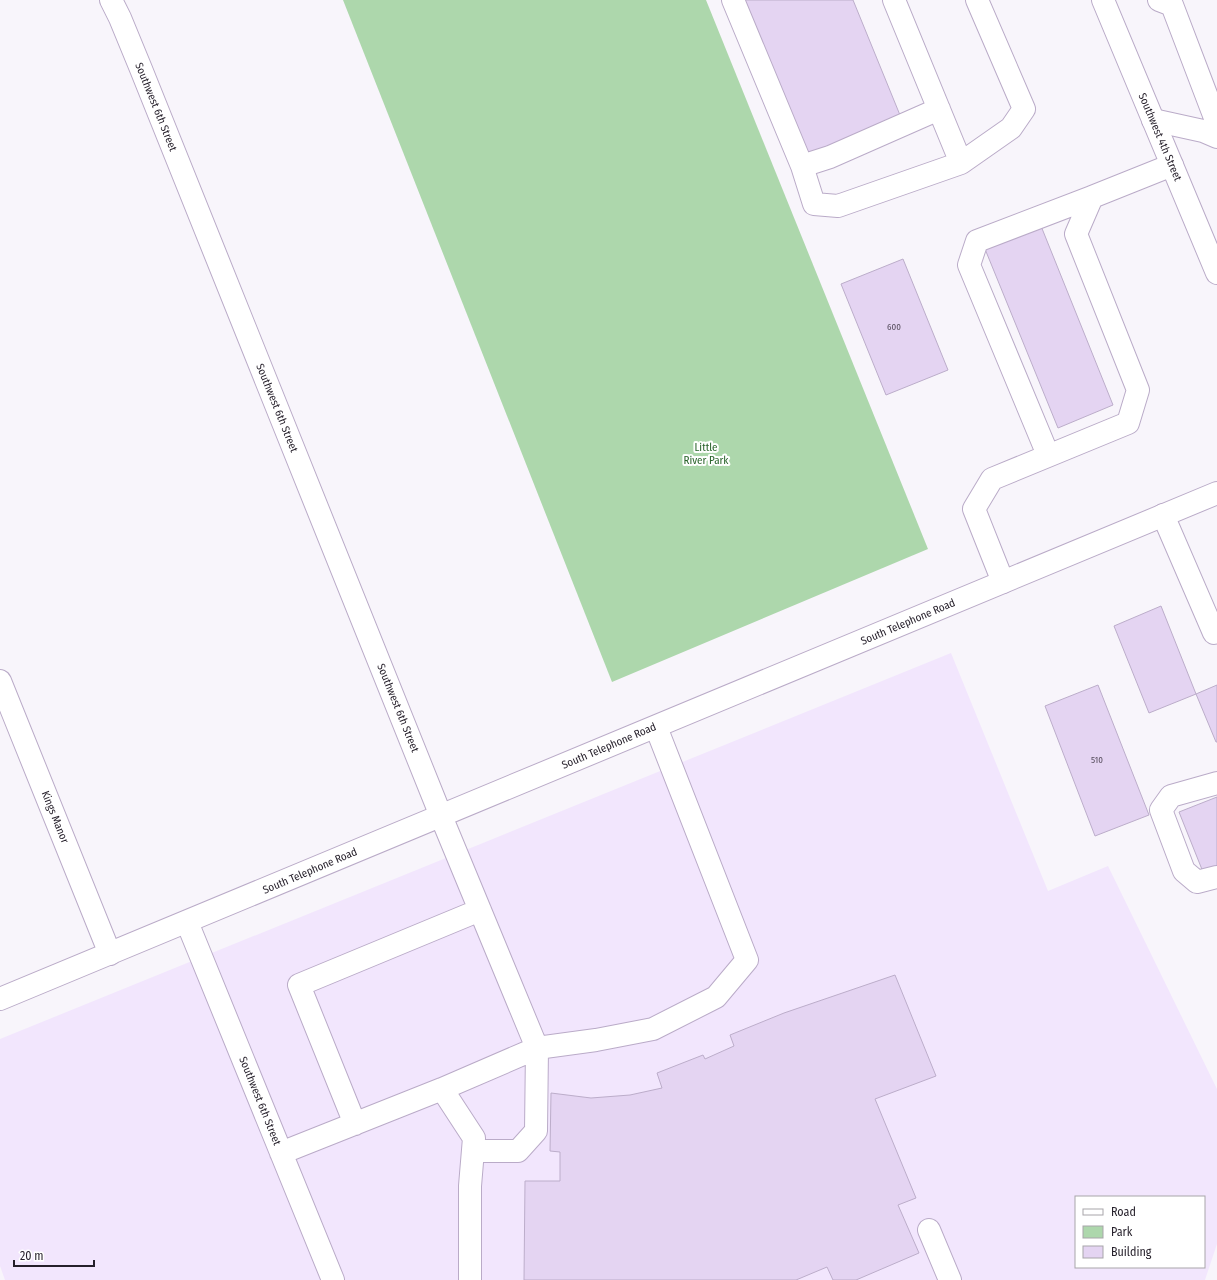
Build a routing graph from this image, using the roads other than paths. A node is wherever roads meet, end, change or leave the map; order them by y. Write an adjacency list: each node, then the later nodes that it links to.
1 (110, 0): 24 (main road, Southwest 6th Street)
2 (733, 0): 13 (main road)
3 (894, 0): 7 (main road)
4 (977, 0): 11 (main road)
5 (1103, 0): 8 (main road, Southwest 4th Street)
6 (1159, 0): 9 (main road)
7 (939, 109): 11 (main road); 13 (main road)
8 (1153, 120): 10 (main road); 12 (main road, Southwest 4th Street)
9 (1217, 123)
10 (1217, 137)
11 (961, 163): 13 (main road)
12 (1172, 165): 14 (main road); 15 (main road, Southwest 4th Street)
13 (802, 166)
14 (1092, 197): 16 (main road); 16 (main road)
15 (1215, 263)
16 (1048, 456): 19 (main road)
17 (1217, 493): 18 (main road, South Telephone Road)
18 (1163, 515): 19 (main road, South Telephone Road); 20 (main road)
19 (1003, 582): 22 (main road, South Telephone Road)
20 (1217, 632)
21 (0, 680): 28 (main road, Kings Manor)
22 (656, 727): 24 (main road, South Telephone Road); 30 (main road)
23 (1217, 783): 25 (main road)
24 (441, 816): 26 (main road, Southwest 6th Street); 27 (main road, South Telephone Road)
25 (1217, 877)
26 (480, 910): 30 (main road, Southwest 6th Street); 32 (main road)
27 (187, 922): 28 (main road, South Telephone Road); 34 (main road, Southwest 6th Street)
28 (110, 954): 29 (main road, South Telephone Road)
29 (0, 999)
30 (537, 1048): 31 (main road); 33 (main road)
31 (442, 1089): 32 (main road); 33 (main road)
32 (355, 1124): 34 (main road)
33 (473, 1151): 37 (main road)
34 (281, 1153): 36 (main road, Southwest 6th Street)
35 (929, 1230): 38 (main road)
36 (333, 1280)
37 (470, 1280)
38 (950, 1280)

